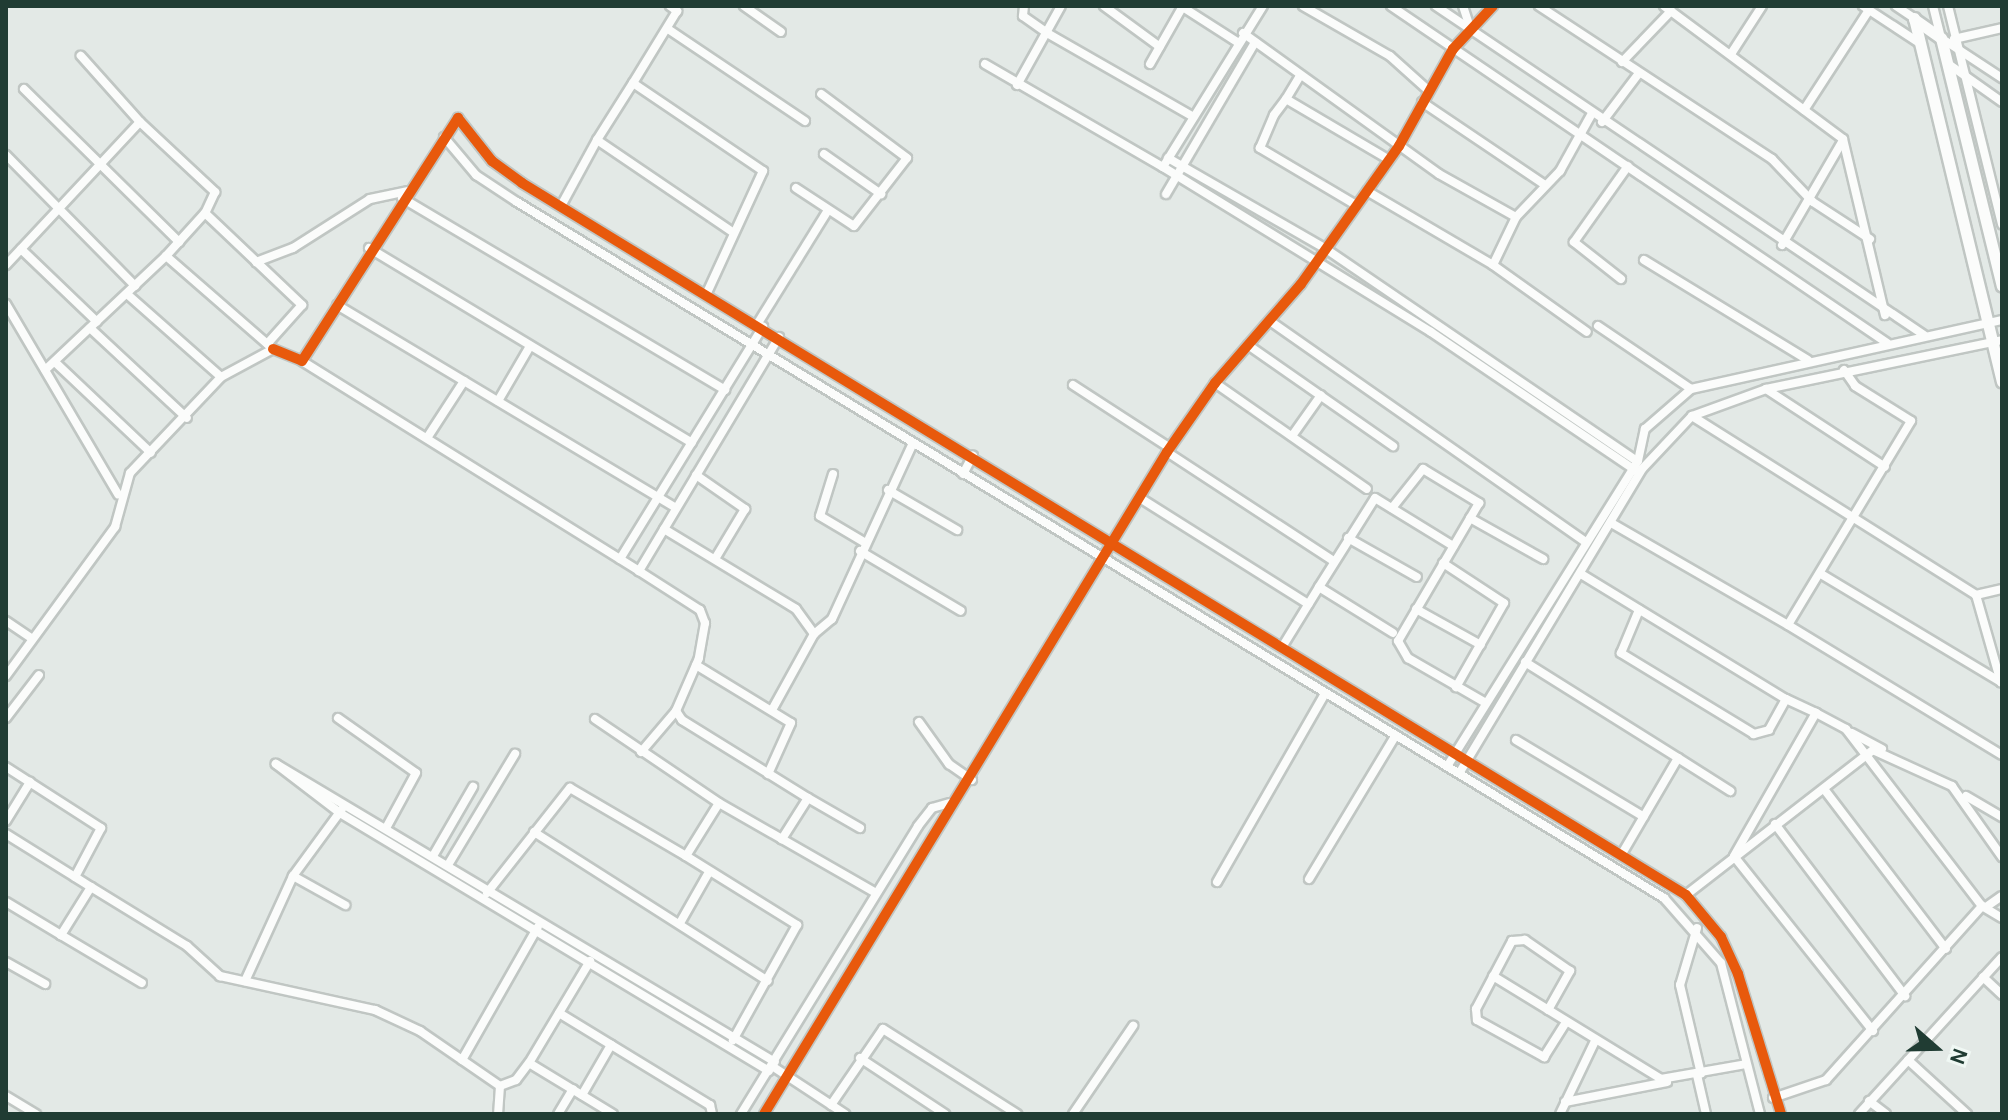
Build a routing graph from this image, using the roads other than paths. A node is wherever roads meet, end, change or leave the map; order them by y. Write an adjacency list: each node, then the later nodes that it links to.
1 (744, 6): 24 (street)
2 (1024, 6): 25 (street)
3 (1061, 6): 25 (street)
4 (1104, 6): 32 (street)
5 (1182, 6): 29 (street); 32 (street)
6 (1263, 6): 26 (street)
7 (1303, 6): 48 (street)
8 (1391, 6): 33 (street)
9 (1436, 6): 23 (street)
10 (1463, 6): 23 (street)
11 (1493, 6): 23 (street)
12 (1539, 6): 37 (street)
13 (1762, 6): 35 (street)
14 (1896, 6): 20 (street)
15 (1933, 6): 27 (street)
16 (1948, 6): 28 (street)
17 (675, 8): 22 (street)
18 (1866, 8): 31 (street); 53 (street)
19 (1674, 9): 35 (street); 37 (street)
20 (1912, 12): 27 (street); 31 (street)
21 (2002, 28): 28 (street)
22 (668, 29): 44 (street); 56 (street)
23 (1470, 29): 33 (street); 54 (street)
24 (781, 32)
25 (1047, 33): 46 (street); 55 (street)
26 (1243, 33): 29 (street); 30 (street)
27 (1941, 38): 34 (street); 38 (street)
28 (1954, 39): 34 (street)
29 (1237, 42): 55 (street)
30 (1255, 42): 42 (street); 69 (street)
31 (1921, 45): 38 (street); 110 (street)
32 (1160, 47): 40 (street)
33 (1453, 49): 48 (street); 59 (street)
34 (1958, 50): 43 (street); 45 (street)
35 (1731, 54): 53 (street)
36 (81, 56): 57 (street)
37 (1622, 62): 41 (street)
38 (1946, 62): 45 (street); 102 (street)
39 (985, 64): 46 (street)
40 (1150, 64)
41 (1639, 73): 58 (street); 79 (street)
42 (1299, 77): 50 (street); 63 (street)
43 (2002, 78)
44 (633, 83): 62 (street); 87 (street)
45 (1973, 83): 51 (street); 86 (street)
46 (1017, 85): 71 (street)
47 (24, 89): 68 (street)
48 (1429, 91): 52 (street)
49 (821, 94): 76 (street)
50 (1286, 99): 67 (street); 80 (street)
51 (2001, 101)
52 (1422, 102): 63 (street); 73 (street)
53 (1804, 110): 61 (street)
54 (1591, 115): 58 (street); 59 (street)
55 (1192, 116): 66 (street)
56 (805, 121)
57 (140, 122): 68 (street); 84 (street)
58 (1602, 122): 90 (street)
59 (1582, 135): 70 (street); 73 (street)
60 (444, 137): 78 (street); 81 (street); 119 (street)
61 (1843, 139): 79 (street); 88 (street)
62 (597, 140): 81 (street); 87 (street)
63 (1399, 146): 67 (street); 85 (street)
64 (824, 154): 76 (street)
65 (6, 155): 82 (street)
66 (1168, 158): 69 (street); 71 (street)
67 (1388, 159): 75 (street)
68 (102, 166): 82 (street); 89 (street)
69 (1182, 166): 72 (street); 93 (street)
70 (1628, 166): 100 (street); 118 (street)
71 (1163, 167): 72 (street)
72 (1176, 177): 77 (street); 97 (street)
73 (1545, 185): 85 (street)
74 (796, 188): 83 (street)
75 (1367, 191): 80 (street); 99 (street)
76 (881, 194): 83 (street)
77 (1166, 194)
78 (404, 195): 91 (street); 96 (street); 136 (street)
79 (1813, 202): 88 (street); 90 (street)
80 (1356, 205): 93 (street)
81 (561, 206): 103 (street)
82 (59, 209): 92 (street); 101 (street)
83 (828, 210): 112 (street)
84 (205, 213): 89 (street); 96 (street)
85 (1516, 217): 99 (street)
86 (2002, 224)
87 (731, 231): 103 (street)
88 (1870, 239): 107 (street)
89 (179, 242): 94 (street)
90 (1782, 245): 107 (street)
91 (369, 248): 106 (street); 122 (street)
92 (21, 249): 98 (street); 111 (street)
93 (1326, 249): 97 (street); 149 (street)
94 (166, 256): 101 (street); 121 (street)
95 (1644, 260): 124 (street)
96 (256, 262): 121 (street)
97 (1317, 262): 109 (street); 149 (street)
98 (6, 265)
99 (1493, 265): 114 (street)
100 (1621, 279)
101 (135, 286): 104 (street)
102 (2002, 286)
103 (707, 293): 112 (street)
104 (127, 294): 111 (street); 129 (street)
105 (6, 304): 127 (street)
106 (337, 305): 125 (street); 130 (street)
107 (1885, 315): 115 (street)
108 (2002, 320): 110 (street)
109 (1270, 321): 120 (street); 168 (street)
110 (1989, 322): 115 (street); 117 (street)
111 (94, 325): 126 (street); 140 (street)
112 (760, 325): 116 (street); 119 (street)
113 (1598, 326): 134 (street)
114 (1587, 332)
115 (1925, 336): 118 (street)
116 (779, 337): 123 (street); 148 (street)
117 (1998, 341): 128 (street); 131 (street)
118 (1887, 343): 124 (street)
119 (754, 345): 123 (street); 136 (street)
120 (1248, 345): 132 (street); 137 (street)
121 (270, 346): 125 (street); 129 (street)
122 (530, 346): 138 (street); 143 (street)
123 (769, 354): 144 (street); 153 (street)
124 (1808, 360): 134 (street)
125 (302, 361): 142 (street)
126 (57, 364): 127 (street); 147 (street)
127 (45, 370): 156 (street)
128 (1844, 370): 135 (street); 150 (street)
129 (221, 377): 140 (street)
130 (464, 381): 138 (street); 142 (street)
131 (2002, 381)
132 (1215, 383): 141 (street); 146 (street)
133 (1073, 385): 146 (street)
134 (1691, 389): 149 (street)
135 (1766, 389): 139 (street); 150 (street)
136 (725, 390): 143 (street)
137 (1321, 395): 141 (street); 145 (street)
138 (498, 401): 157 (street)
139 (1692, 416): 149 (street); 162 (street)
140 (187, 418): 147 (street)
141 (1292, 436): 154 (street)
142 (427, 438): 171 (street)
143 (692, 443): 157 (street)
144 (913, 443): 152 (street); 155 (street)
145 (1393, 446)
146 (1169, 450): 158 (street); 174 (street)
147 (151, 453): 156 (street)
148 (973, 455): 152 (street); 167 (street)
149 (1639, 467): 163 (street); 168 (street)
150 (1885, 467): 162 (street)
151 (833, 474): 169 (street)
152 (963, 474): 175 (street)
153 (696, 475): 159 (street); 172 (street)
154 (1367, 489)
155 (888, 490): 165 (street); 169 (street)
156 (118, 494): 192 (street)
157 (658, 497): 159 (street); 171 (street)
158 (1140, 498): 167 (street); 184 (street)
159 (676, 508): 164 (street)
160 (1392, 508): 161 (street); 166 (street); 170 (street)
161 (1470, 518): 170 (street); 173 (street)
162 (1852, 522): 179 (street); 183 (street)
163 (1613, 524): 178 (street); 189 (street)
164 (664, 529): 172 (street); 177 (street)
165 (957, 530)
166 (1348, 538): 174 (street); 180 (street)
167 (1118, 542): 175 (street); 193 (street)
168 (1586, 542): 204 (street)
169 (862, 546): 187 (street); 191 (street)
170 (1453, 546): 176 (street)
171 (620, 559): 177 (street)
172 (715, 559): 191 (street)
173 (1543, 559)
174 (1332, 560): 181 (street)
175 (1105, 563): 202 (street); 227 (street)
176 (1443, 563): 185 (street); 194 (street)
177 (639, 571): 197 (street)
178 (1581, 574): 186 (street); 196 (street)
179 (1821, 574): 189 (street); 200 (street)
180 (1417, 577)
181 (1319, 587): 184 (street); 190 (street)
182 (2002, 589): 183 (street)
183 (1976, 595): 200 (street)
184 (1308, 604): 193 (street)
185 (1416, 609): 194 (street); 201 (street)
186 (1639, 610): 203 (street); 203 (street)
187 (961, 611)
188 (6, 621): 192 (street)
189 (1788, 625): 220 (street)
190 (1393, 633)
191 (814, 634): 205 (street)
192 (30, 637): 195 (street)
193 (1284, 644): 217 (street)
194 (1481, 645): 201 (street)
195 (10, 659): 199 (street)
196 (1525, 662): 221 (street); 222 (street)
197 (696, 665): 205 (street); 206 (street)
198 (39, 675): 208 (street)
199 (6, 676)
200 (2002, 684)
201 (1456, 687): 204 (street)
202 (1324, 695): 213 (street); 257 (street)
203 (1786, 699): 207 (street)
204 (1486, 703): 217 (street)
205 (772, 710): 226 (street)
206 (676, 711): 216 (street); 226 (street)
207 (1816, 713): 212 (street); 250 (street)
208 (6, 718)
209 (338, 718): 242 (street)
210 (595, 719): 216 (street)
211 (919, 722): 227 (street)
212 (1846, 729): 215 (street); 219 (street)
213 (1396, 735): 223 (street); 256 (street)
214 (1516, 740): 238 (street)
215 (1882, 750): 219 (street); 232 (street)
216 (641, 752): 235 (street)
217 (1457, 752): 221 (street); 223 (street)
218 (515, 754): 252 (street)
219 (1865, 755): 230 (street); 266 (street)
220 (2002, 755)
221 (1469, 758): 225 (street); 247 (street)
222 (1678, 758): 231 (street); 238 (street)
223 (1448, 765): 225 (street)
224 (6, 767): 228 (street)
225 (1460, 772): 270 (street)
226 (768, 774): 233 (street)
227 (972, 780): 236 (street)
228 (30, 782): 240 (street); 255 (street)
229 (473, 787): 248 (street)
230 (1824, 789): 241 (street); 273 (street)
231 (1730, 791)
232 (1961, 794): 239 (street); 251 (street)
233 (808, 798): 243 (street); 246 (street)
234 (346, 803): 237 (street); 237 (street); 242 (street)
235 (719, 803): 246 (street); 249 (street)
236 (949, 803): 260 (street); 302 (street)
237 (340, 813): 254 (street); 263 (street)
238 (1644, 817): 247 (street)
239 (2002, 817)
240 (6, 821)
241 (1775, 824): 250 (street); 285 (street)
242 (386, 828): 248 (street)
243 (860, 828)
244 (534, 832): 249 (street); 259 (street); 269 (street)
245 (6, 834): 255 (street)
246 (782, 839): 260 (street)
247 (1622, 854): 261 (street)
248 (433, 856): 252 (street)
249 (686, 856): 253 (street)
250 (1734, 856): 261 (street); 290 (street)
251 (2002, 857)
252 (448, 865): 259 (street)
253 (708, 874): 269 (street); 281 (street)
254 (293, 876): 265 (street); 280 (street)
255 (75, 877): 258 (street)
256 (1309, 879)
257 (1217, 882)
258 (91, 887): 272 (street); 280 (street)
259 (489, 890): 263 (street); 268 (street)
260 (876, 893): 300 (street)
261 (1686, 895): 307 (street)
262 (2002, 896): 266 (street)
263 (483, 900): 271 (street)
264 (6, 902): 272 (street)
265 (345, 905)
266 (1984, 907): 267 (street); 273 (street)
267 (2002, 918)
268 (541, 919): 271 (street); 274 (street)
269 (680, 923): 281 (street)
270 (1697, 928): 299 (street); 301 (street)
271 (536, 931): 277 (street); 296 (street)
272 (61, 935): 282 (street)
273 (1946, 949): 285 (street)
274 (596, 954): 277 (street); 291 (street)
275 (2002, 957): 279 (street)
276 (6, 962): 283 (street)
277 (588, 963): 287 (street); 294 (street)
278 (1493, 976): 286 (street); 286 (street); 288 (street)
279 (1983, 977): 284 (street); 297 (street)
280 (245, 981): 296 (street)
281 (768, 981): 291 (street)
282 (142, 983)
283 (45, 984)
284 (2002, 995)
285 (1905, 996): 290 (street)
286 (1548, 1010): 288 (street)
287 (559, 1013): 293 (street); 298 (street)
288 (1566, 1022): 292 (street)
289 (1133, 1026): 321 (street)
290 (1873, 1031): 307 (street)
291 (734, 1038): 294 (street); 300 (street)
292 (1595, 1041): 303 (street); 309 (street)
293 (611, 1045): 305 (street); 316 (street)
294 (728, 1047): 300 (street)
295 (860, 1058): 310 (street); 319 (street); 320 (street)
296 (462, 1060): 304 (street)
297 (1908, 1060): 308 (street); 328 (street)
298 (529, 1063): 304 (street); 305 (street)
299 (1746, 1064): 301 (street); 324 (street)
300 (773, 1067): 302 (street); 317 (street)
301 (1699, 1074): 303 (street); 323 (street)
302 (788, 1075): 310 (street); 318 (street)
303 (1669, 1081): 309 (street)
304 (500, 1086): 313 (street)
305 (577, 1092): 314 (street); 315 (street)
306 (6, 1096): 312 (street)
307 (1773, 1098): 325 (street)
308 (1869, 1101): 326 (street); 327 (street)
309 (1565, 1102): 322 (street)
310 (831, 1105): 311 (street)
311 (842, 1113)
312 (36, 1114)
313 (498, 1114)
314 (558, 1114)
315 (613, 1114)
316 (712, 1114)
317 (741, 1114)
318 (764, 1114)
319 (945, 1114)
320 (1017, 1114)
321 (1073, 1114)
322 (1560, 1114)
323 (1706, 1114)
324 (1760, 1114)
325 (1781, 1114)
326 (1859, 1114)
327 (1886, 1114)
328 (1967, 1114)

